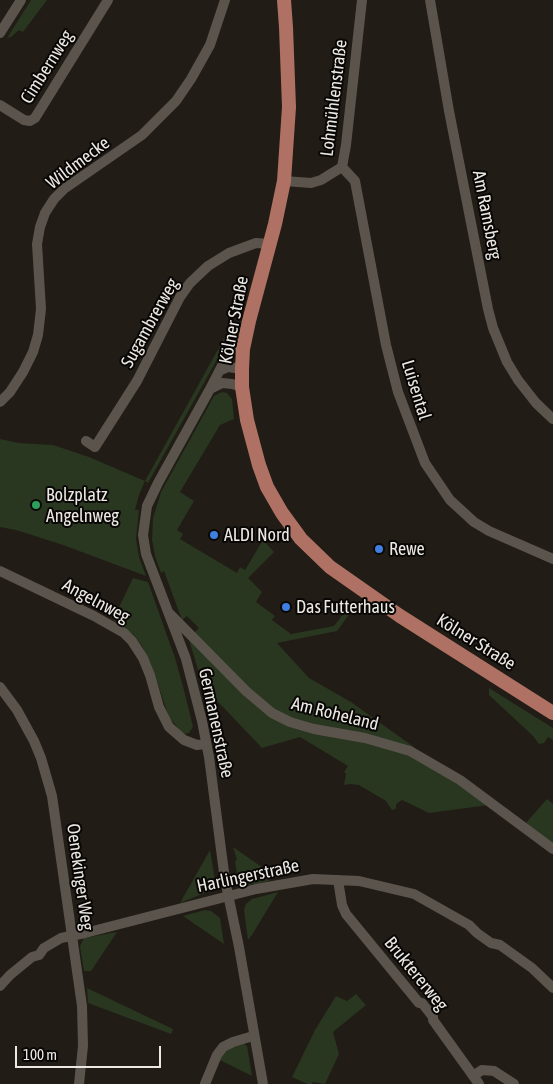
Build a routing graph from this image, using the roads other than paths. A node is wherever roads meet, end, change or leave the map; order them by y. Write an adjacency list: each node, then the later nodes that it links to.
1 (20, 0): 7 (street)
2 (108, 0): 8 (street, Cimbernweg)
3 (225, 0): 17 (street, Wildmecke)
4 (284, 0): 10 (main road, Kölner Straße)
5 (362, 0): 9 (street, Lohmühlenstraße)
6 (430, 0): 18 (street, Am Ramsberg)
7 (0, 33)
8 (0, 105)
9 (342, 167): 10 (street, Lohmühlenstraße); 20 (street, Luisental)
10 (284, 181): 11 (main road, Kölner Straße)
11 (270, 244): 12 (main road, Kölner Straße); 19 (street, Sugambrerweg)
12 (246, 334): 13 (main road, Kölner Straße); 14 (street, Germanenstraße)
13 (242, 369): 14 (street); 15 (main road, Kölner Straße)
14 (219, 371): 16 (street, Germanenstraße)
15 (242, 387): 16 (street); 24 (main road, Kölner Straße)
16 (210, 389): 22 (street, Germanenstraße)
17 (0, 402)
18 (553, 419)
19 (86, 441)
20 (553, 559)
21 (0, 571): 25 (street, Angelnweg)
22 (168, 611): 25 (street, Germanenstraße); 26 (street, Am Roheland)
23 (0, 687): 29 (street, Oenekinger Weg)
24 (553, 713)
25 (206, 744): 28 (street, Germanenstraße)
26 (553, 849)
27 (338, 880): 28 (street, Harlingerstraße); 31 (street, Harlingerstraße); 33 (street, Bruktererweg)
28 (228, 896): 29 (street, Harlingerstraße); 32 (street, Germanenstraße)
29 (71, 936): 30 (street, Harlingerstraße); 34 (street, Oenekinger Weg)
30 (0, 986)
31 (553, 988)
32 (253, 1036): 35 (street); 36 (street, Germanenstraße)
33 (476, 1080): 37 (street)
34 (79, 1084)
35 (205, 1084)
36 (263, 1084)
37 (514, 1084)

